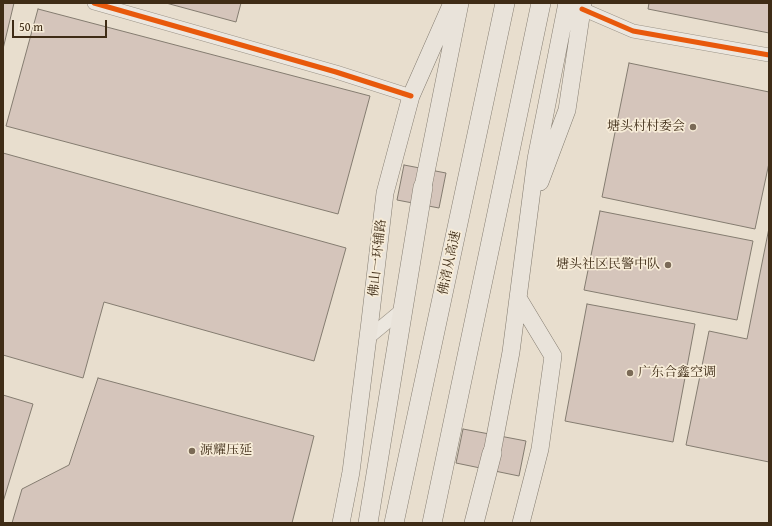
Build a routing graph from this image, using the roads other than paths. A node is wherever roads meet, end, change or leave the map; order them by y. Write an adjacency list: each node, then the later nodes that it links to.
1 (94, 3): 8 (street)
2 (452, 3): 8 (main road, 佛山一环辅路)
3 (460, 3): 9 (main road)
4 (505, 3): 17 (highway, 佛清从高速)
5 (541, 3): 18 (highway)
6 (578, 5): 7 (street); 10 (main road); 10 (main road)
7 (769, 55)
8 (411, 96): 13 (main road, 佛山一环辅路)
9 (423, 187): 12 (highway)
10 (529, 212): 11 (main road)
11 (518, 298): 14 (main road); 20 (main road)
12 (403, 309): 13 (street); 16 (highway)
13 (368, 338): 15 (main road, 佛山一环辅路)
14 (492, 453): 19 (highway)
15 (341, 523)
16 (368, 523)
17 (394, 523)
18 (432, 523)
19 (474, 523)
20 (521, 523)

